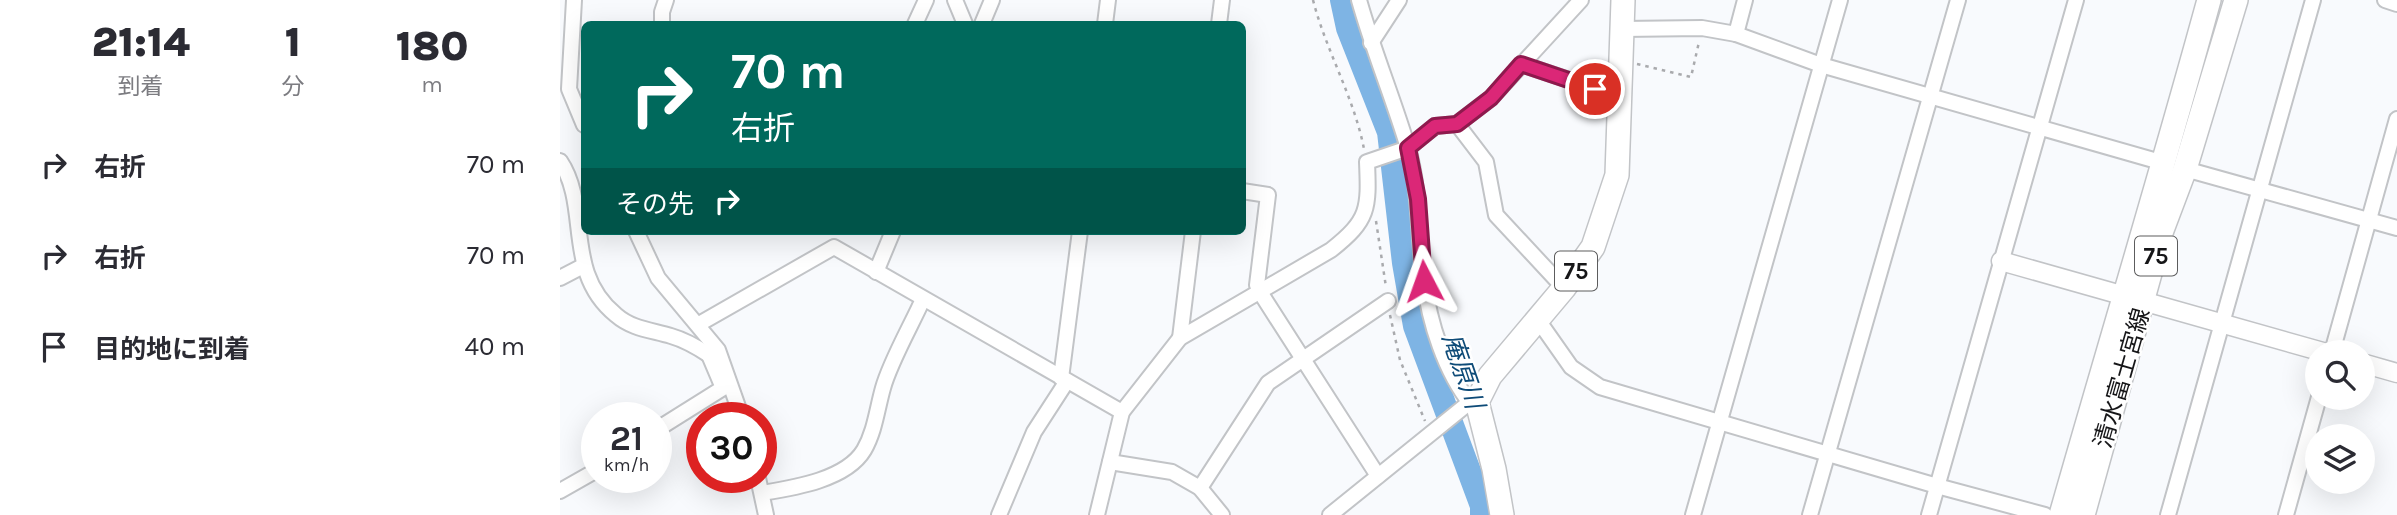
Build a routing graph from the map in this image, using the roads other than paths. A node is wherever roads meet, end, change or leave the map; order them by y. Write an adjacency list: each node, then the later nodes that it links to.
1 (574, 0): 32 (street)
2 (666, 0): 21 (street)
3 (926, 0): 22 (street)
4 (955, 0): 23 (street)
5 (992, 0): 24 (street)
6 (1108, 0): 25 (street)
7 (1222, 0): 26 (street)
8 (1359, 0): 29 (street)
9 (1399, 0): 29 (street)
10 (1581, 0): 30 (street)
11 (1623, 0): 27 (main road, 75)
12 (1745, 0): 28 (street)
13 (1840, 0): 31 (street)
14 (1958, 0): 33 (street)
15 (2076, 0): 38 (street)
16 (2209, 0): 41 (main road, 清水富士宮線 / 75)
17 (2236, 0): 41 (main road, 清水富士宮線 / 75)
18 (2313, 0): 42 (street)
19 (2385, 0): 20 (street)
20 (2397, 4)
21 (662, 21)
22 (916, 21)
23 (964, 21)
24 (983, 21)
25 (1105, 21)
26 (1219, 21)
27 (1622, 29): 28 (street); 34 (main road, 75)
28 (1736, 34): 31 (street)
29 (1371, 43): 39 (street)
30 (1521, 64): 34 (street); 37 (street)
31 (1821, 65): 33 (street); 75 (street)
32 (565, 88): 35 (street)
33 (1931, 96): 38 (street); 76 (street)
34 (1620, 97): 54 (main road, 75)
35 (581, 119)
36 (2397, 119): 44 (street)
37 (1457, 124): 39 (street); 54 (street)
38 (2039, 128): 41 (street); 50 (street)
39 (1403, 150): 55 (street); 71 (street)
40 (560, 162): 51 (street)
41 (2175, 166): 42 (street); 57 (main road, 清水富士宮線 / 75)
42 (2260, 190): 44 (street); 60 (street)
43 (1246, 192): 55 (street)
44 (2368, 219): 45 (street); 63 (street)
45 (2397, 228)
46 (638, 235): 61 (street)
47 (891, 235): 52 (street)
48 (1080, 235): 69 (street)
49 (1193, 235): 62 (street)
50 (2001, 261): 57 (street); 80 (street)
51 (583, 266): 53 (street); 65 (street)
52 (876, 272): 56 (street); 61 (street)
53 (560, 278)
54 (1564, 288): 59 (main road, 75)
55 (1260, 292): 62 (street); 66 (street)
56 (923, 299): 69 (street); 82 (street)
57 (2134, 299): 60 (street); 95 (main road, 清水富士宮線 / 75); 96 (main road, 清水富士宮線 / 75)
58 (1388, 301): 66 (street)
59 (1538, 320): 71 (main road, 75); 75 (street)
60 (2222, 323): 64 (street); 97 (street)
61 (699, 324): 65 (street)
62 (1180, 338): 73 (street)
63 (2335, 340)
64 (2305, 347)
65 (714, 352): 70 (street); 74 (street)
66 (1304, 359): 78 (street); 81 (street)
67 (2375, 367): 68 (street)
68 (2397, 373)
69 (1064, 379): 73 (street); 86 (street)
70 (735, 402)
71 (1471, 404): 78 (street); 90 (main road)
72 (2315, 410): 98 (street)
73 (1122, 412): 77 (street)
74 (672, 420)
75 (1718, 421): 76 (street); 91 (street)
76 (1827, 453): 80 (street); 92 (street)
77 (1110, 461): 81 (street); 87 (street)
78 (1378, 476): 89 (street)
79 (581, 479): 83 (street)
80 (1937, 486): 93 (street); 94 (street)
81 (1200, 488): 88 (street)
82 (777, 490)
83 (560, 491)
84 (762, 493): 85 (street)
85 (766, 515)
86 (999, 515)
87 (1097, 515)
88 (1222, 515)
89 (1330, 515)
90 (1502, 515)
91 (1693, 515)
92 (1810, 515)
93 (1929, 515)
94 (2046, 515)
95 (2061, 515)
96 (2083, 515)
97 (2168, 515)
98 (2286, 515)

